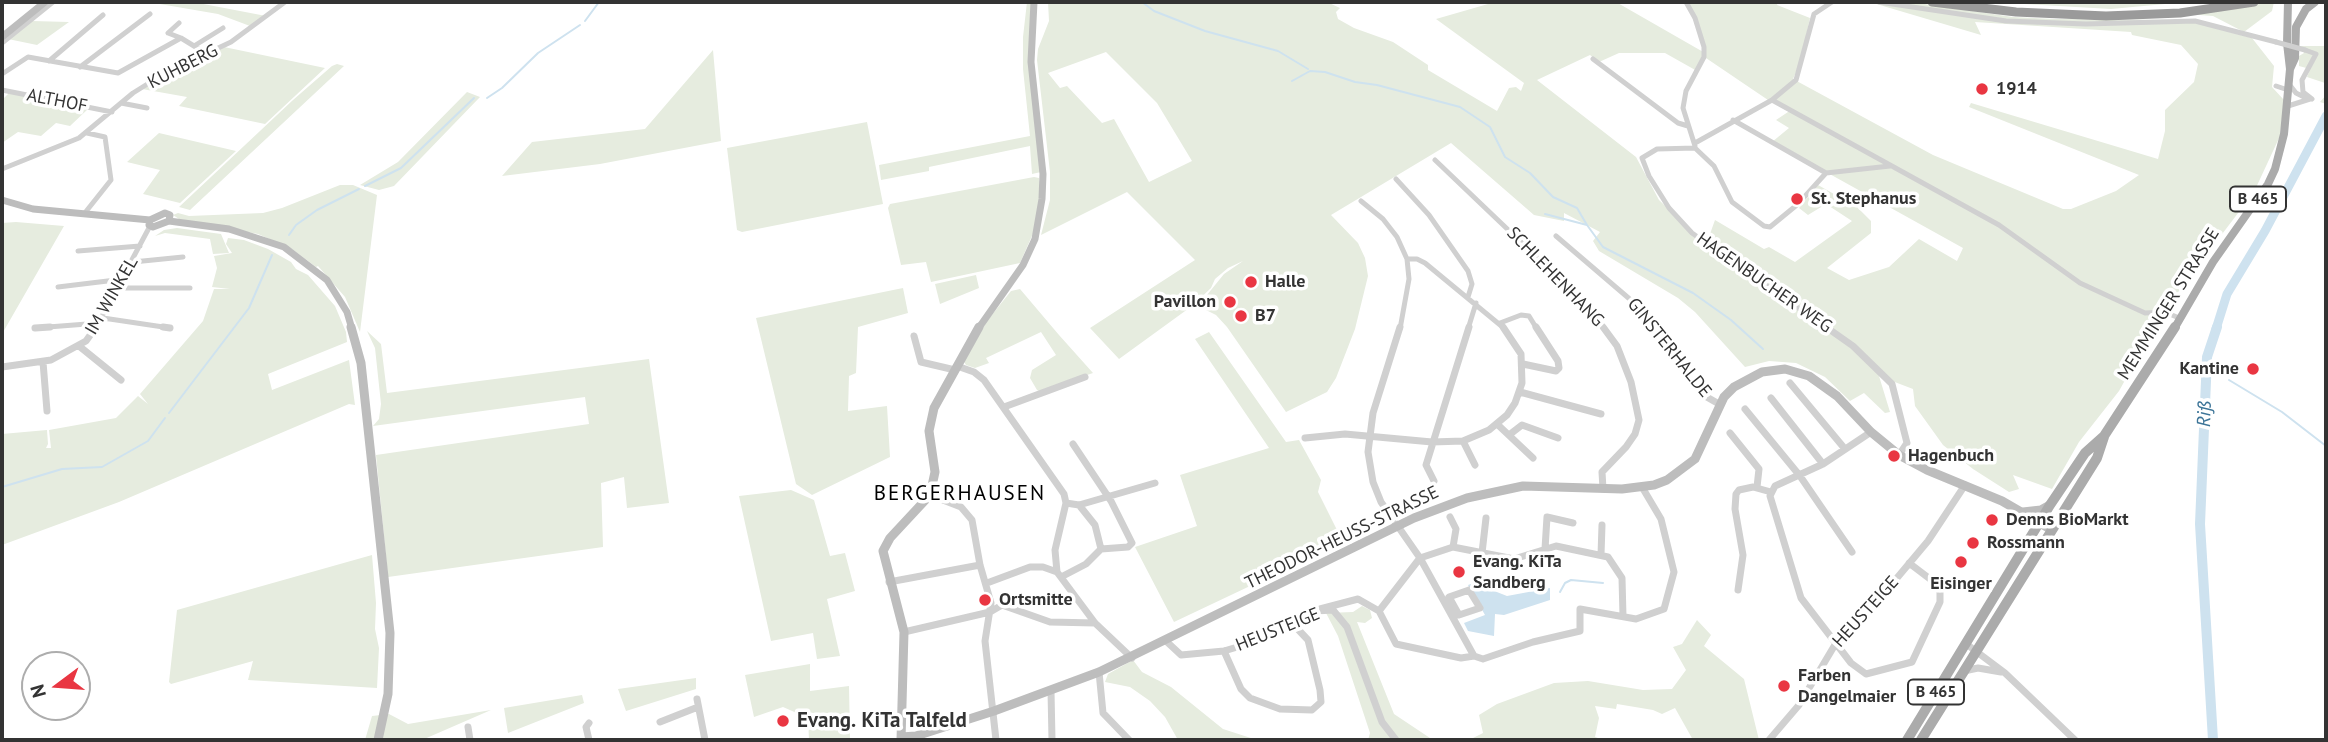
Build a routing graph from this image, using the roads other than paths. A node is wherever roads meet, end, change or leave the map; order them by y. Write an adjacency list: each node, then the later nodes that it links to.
1 (44, 2): 18 (street)
2 (52, 2): 20 (street)
3 (285, 2): 22 (street, KUHBERG)
4 (1034, 2): 75 (street)
5 (1686, 2): 38 (street)
6 (1832, 2): 31 (street)
7 (1879, 2): 32 (street, bridge)
8 (1933, 2): 11 (highway)
9 (1958, 2): 10 (highway)
10 (2223, 2)
11 (2254, 2)
12 (2288, 2): 26 (main road, B 465)
13 (2315, 2): 26 (main road, B 465)
14 (150, 14): 25 (street)
15 (103, 15): 24 (street)
16 (179, 23): 19 (street)
17 (223, 28): 21 (street)
18 (2, 37)
19 (181, 38): 21 (street); 25 (street)
20 (2, 43)
21 (194, 46): 22 (street)
22 (207, 54): 33 (street, KUHBERG)
23 (1593, 59): 38 (street)
24 (49, 61): 25 (street); 27 (street)
25 (80, 67)
26 (2290, 69): 30 (main road, MEMMINGER STRASSE / B 465)
27 (2, 74)
28 (2276, 86): 30 (street)
29 (2, 90): 36 (street, ALTHOF)
30 (2288, 90): 32 (street); 32 (street); 34 (main road, MEMMINGER STRASSE / B 465)
31 (1772, 100): 37 (street); 43 (street)
32 (2309, 100): 34 (street)
33 (121, 103): 35 (street, KUHBERG); 36 (street, KUHBERG)
34 (2288, 106): 65 (main road, MEMMINGER STRASSE / B 465)
35 (147, 108)
36 (112, 112): 39 (street, KUHBERG)
37 (1733, 120): 40 (street); 45 (street)
38 (1689, 129): 40 (street); 41 (street)
39 (87, 133): 44 (street, KUHBERG); 49 (street)
40 (1706, 136): 41 (street)
41 (1695, 145): 45 (street); 99 (street, HAGENBUCHER WEG)
42 (1434, 160): 109 (street, SCHLEHENHANG)
43 (1890, 166): 45 (street); 65 (street)
44 (2, 169)
45 (1826, 173)
46 (1396, 179): 63 (street)
47 (2, 200): 49 (street)
48 (1361, 201): 57 (street)
49 (83, 214): 51 (street)
50 (169, 221): 51 (street); 52 (street); 162 (street)
51 (150, 223): 52 (street); 54 (street, IM WINKEL)
52 (161, 226): 54 (street, IM WINKEL)
53 (1556, 236): 82 (street, GINSTERHALDE)
54 (140, 246): 55 (street); 58 (street, IM WINKEL)
55 (78, 251)
56 (183, 257): 58 (street)
57 (1407, 259): 63 (street); 90 (street)
58 (133, 261): 59 (street, IM WINKEL)
59 (124, 278): 60 (street); 61 (street, IM WINKEL)
60 (58, 287)
61 (120, 288): 62 (street); 66 (street, IM WINKEL)
62 (190, 288)
63 (1468, 297): 64 (street)
64 (1476, 303): 67 (street); 96 (street)
65 (2179, 318): 92 (main road, MEMMINGER STRASSE / B 465)
66 (102, 320): 68 (street); 69 (street); 71 (street, IM WINKEL)
67 (1500, 323): 73 (street); 73 (street)
68 (35, 328)
69 (170, 328)
70 (914, 335): 75 (street)
71 (79, 346): 72 (street, IM WINKEL); 78 (street)
72 (43, 362): 74 (street, IM WINKEL); 85 (street)
73 (1523, 364): 80 (street)
74 (4, 366): 76 (street)
75 (956, 368): 83 (street); 111 (street)
76 (2, 374)
77 (1085, 377): 83 (street)
78 (121, 380)
79 (1790, 383): 98 (street)
80 (1520, 392): 86 (street); 87 (street)
81 (1771, 398): 101 (street)
82 (1719, 404): 88 (street, THEODOR-HEUSS-STRASSE); 107 (street, THEODOR-HEUSS-STRASSE)
83 (1004, 407): 113 (street)
84 (1745, 409): 103 (street)
85 (47, 411)
86 (1601, 414)
87 (1497, 424): 91 (street); 95 (street)
88 (1871, 432): 98 (street); 99 (street, THEODOR-HEUSS-STRASSE)
89 (1730, 433): 108 (street)
90 (1369, 435): 93 (street); 96 (street); 122 (street)
91 (1508, 435): 94 (street); 100 (street)
92 (2104, 436): 115 (main road, MEMMINGER STRASSE / B 465); 123 (main road, MEMMINGER STRASSE / B 465)
93 (1306, 438)
94 (1558, 438)
95 (1462, 441): 96 (street); 102 (street)
96 (1432, 442): 104 (street)
97 (1073, 444): 112 (street)
98 (1845, 449): 101 (street)
99 (1899, 455): 106 (street, THEODOR-HEUSS-STRASSE)
100 (1533, 458)
101 (1822, 464): 103 (street)
102 (1475, 465)
103 (1800, 476): 110 (street); 127 (street)
104 (1434, 481)
105 (1155, 483): 112 (street)
106 (1965, 485): 116 (street, THEODOR-HEUSS-STRASSE); 131 (street, HEUSTEIGE)
107 (1642, 487): 109 (street, THEODOR-HEUSS-STRASSE); 141 (street)
108 (1758, 487): 110 (street); 136 (street)
109 (1603, 489): 122 (street, THEODOR-HEUSS-STRASSE)
110 (1771, 492): 146 (street)
111 (930, 495): 132 (street); 134 (street)
112 (1108, 497): 114 (street); 125 (street)
113 (1066, 503): 114 (street); 133 (street)
114 (1079, 505): 125 (street)
115 (2050, 505): 116 (street); 120 (main road, MEMMINGER STRASSE / B 465)
116 (2022, 512): 120 (street, THEODOR-HEUSS-STRASSE)
117 (1450, 517): 124 (street)
118 (1486, 518): 128 (street)
119 (1573, 523): 126 (street)
120 (2040, 523): 123 (street, THEODOR-HEUSS-STRASSE); 147 (main road, MEMMINGER STRASSE / B 465)
121 (1602, 525): 129 (street)
122 (1399, 526): 130 (street); 145 (street, THEODOR-HEUSS-STRASSE)
123 (2052, 530): 149 (main road, MEMMINGER STRASSE / B 465)
124 (1453, 547): 128 (street); 130 (street)
125 (1101, 549): 133 (street)
126 (1545, 549): 128 (street); 129 (street)
127 (1852, 552)
128 (1482, 553)
129 (1601, 555): 141 (street)
130 (1420, 558): 138 (street); 150 (street)
131 (1909, 563): 146 (street, HEUSTEIGE); 146 (street)
132 (979, 565): 134 (street); 135 (street)
133 (1060, 574): 135 (street); 143 (street)
134 (889, 582): 144 (street)
135 (987, 583): 139 (street)
136 (1738, 590)
137 (1315, 611): 138 (street); 142 (street, HEUSTEIGE); 168 (street, HEUSTEIGE)
138 (1379, 611): 150 (street)
139 (990, 612): 143 (street); 144 (street); 156 (street)
140 (1459, 615): 140 (street)
141 (1623, 617): 150 (street)
142 (1292, 622): 148 (street, HEUSTEIGE); 148 (street)
143 (1096, 623): 151 (street)
144 (904, 632): 161 (street)
145 (1166, 641): 148 (street, HEUSTEIGE); 151 (street, THEODOR-HEUSS-STRASSE)
146 (1836, 643): 169 (street, HEUSTEIGE)
147 (1965, 643): 149 (street); 170 (main road, MEMMINGER STRASSE / B 465)
148 (1224, 651)
149 (1976, 651): 153 (main road, MEMMINGER STRASSE / B 465); 154 (street)
150 (1474, 656)
151 (1132, 658): 152 (street, THEODOR-HEUSS-STRASSE)
152 (1099, 672): 155 (street, THEODOR-HEUSS-STRASSE); 167 (street)
153 (1962, 672): 154 (street); 171 (main road, MEMMINGER STRASSE / B 465)
154 (2004, 673): 172 (street)
155 (1051, 691): 156 (street, THEODOR-HEUSS-STRASSE); 166 (street)
156 (994, 711): 161 (street, THEODOR-HEUSS-STRASSE); 165 (street)
157 (660, 722): 160 (street)
158 (589, 723): 164 (street)
159 (467, 727): 163 (street)
160 (703, 739)
161 (901, 739)
162 (378, 740)
163 (470, 740)
164 (589, 740)
165 (996, 740)
166 (1052, 740)
167 (1129, 740)
168 (1396, 740)
169 (1769, 740)
170 (1907, 740)
171 (1921, 740)
172 (2075, 740)

